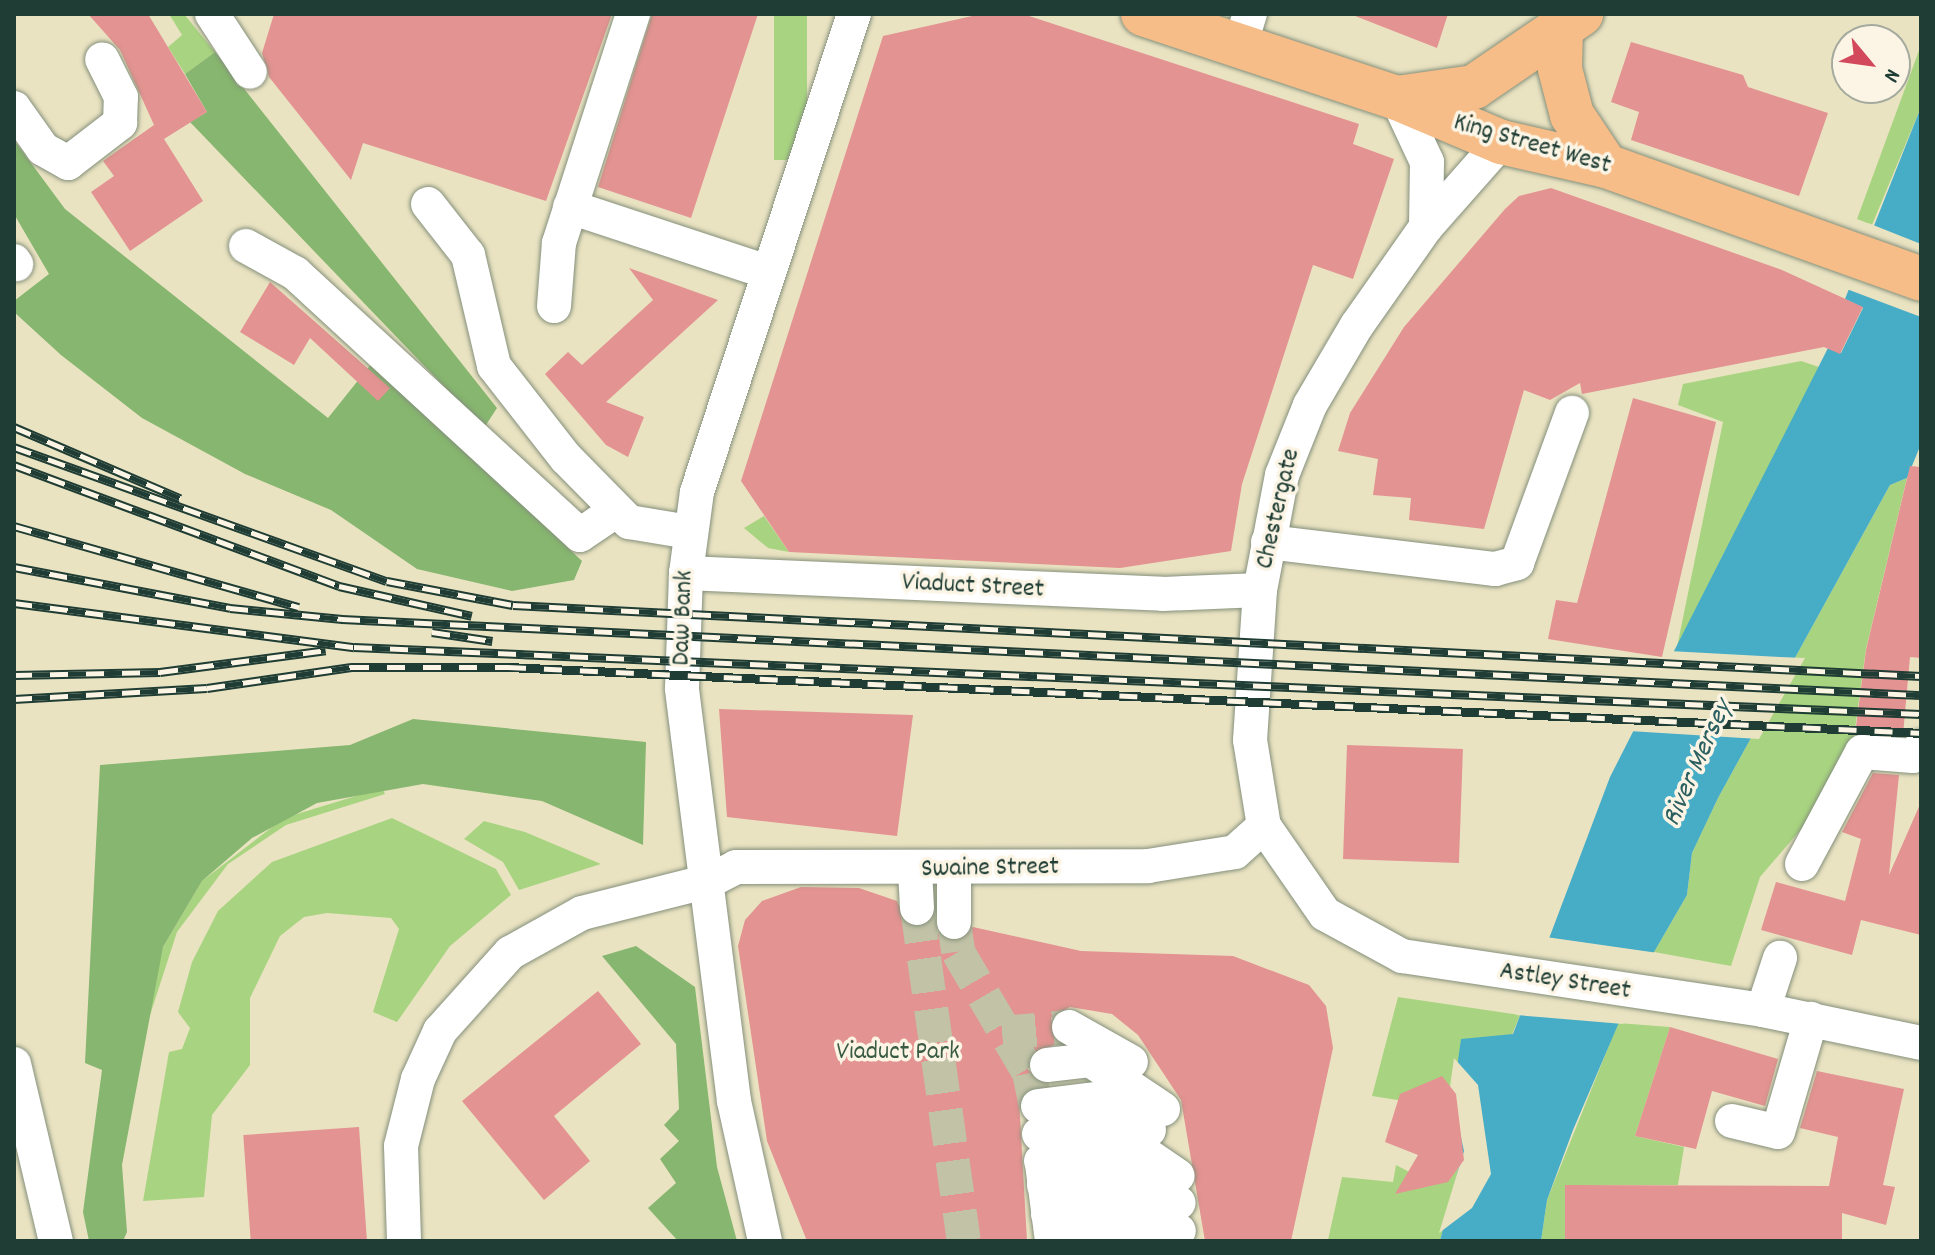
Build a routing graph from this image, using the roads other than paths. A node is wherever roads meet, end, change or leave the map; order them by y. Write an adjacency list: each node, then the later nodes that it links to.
1 (212, 14): 8 (street)
2 (633, 14): 14 (street)
3 (854, 14): 17 (street, Daw Bank)
4 (1143, 14): 6 (main road, King Street West)
5 (1568, 19): 9 (main road); 12 (main road)
6 (1245, 30): 9 (main road, King Street West)
7 (102, 59): 10 (street)
8 (250, 72)
9 (1397, 98): 11 (main road, King Street West); 15 (street)
10 (14, 108)
11 (1501, 142): 12 (main road, King Street West); 15 (street, Chestergate)
12 (1606, 166): 18 (main road, King Street West)
13 (428, 204): 21 (street)
14 (570, 207): 17 (street); 19 (street)
15 (1426, 227): 23 (street, Chestergate)
16 (246, 246): 21 (street)
17 (768, 272): 22 (street, Daw Bank)
18 (1921, 279)
19 (554, 306)
20 (1572, 413): 23 (street)
21 (613, 513): 22 (street)
22 (689, 532): 24 (street, Daw Bank)
23 (1268, 542): 25 (street, Chestergate)
24 (686, 573): 25 (street, Viaduct Street); 30 (street, Daw Bank)
25 (1260, 590): 27 (street, Chestergate)
26 (1921, 747): 28 (street)
27 (1264, 826): 29 (street, Swaine Street); 34 (street, Astley Street)
28 (1802, 864)
29 (934, 871): 30 (street, Swaine Street); 31 (street); 32 (street)
30 (709, 881): 46 (street, Swaine Street); 47 (street, Daw Bank)
31 (917, 908)
32 (954, 922)
33 (1780, 958): 34 (street)
34 (1763, 1010): 35 (street, Astley Street)
35 (1811, 1019): 37 (street, Astley Street); 42 (street)
36 (1069, 1027): 40 (street)
37 (1921, 1043)
38 (14, 1064): 45 (street)
39 (1047, 1065): 41 (street)
40 (1151, 1076)
41 (1163, 1109)
42 (1732, 1121)
43 (1045, 1175): 44 (street); 44 (street); 48 (street)
44 (1173, 1200)
45 (56, 1241)
46 (404, 1241)
47 (765, 1241)
48 (1115, 1241)

